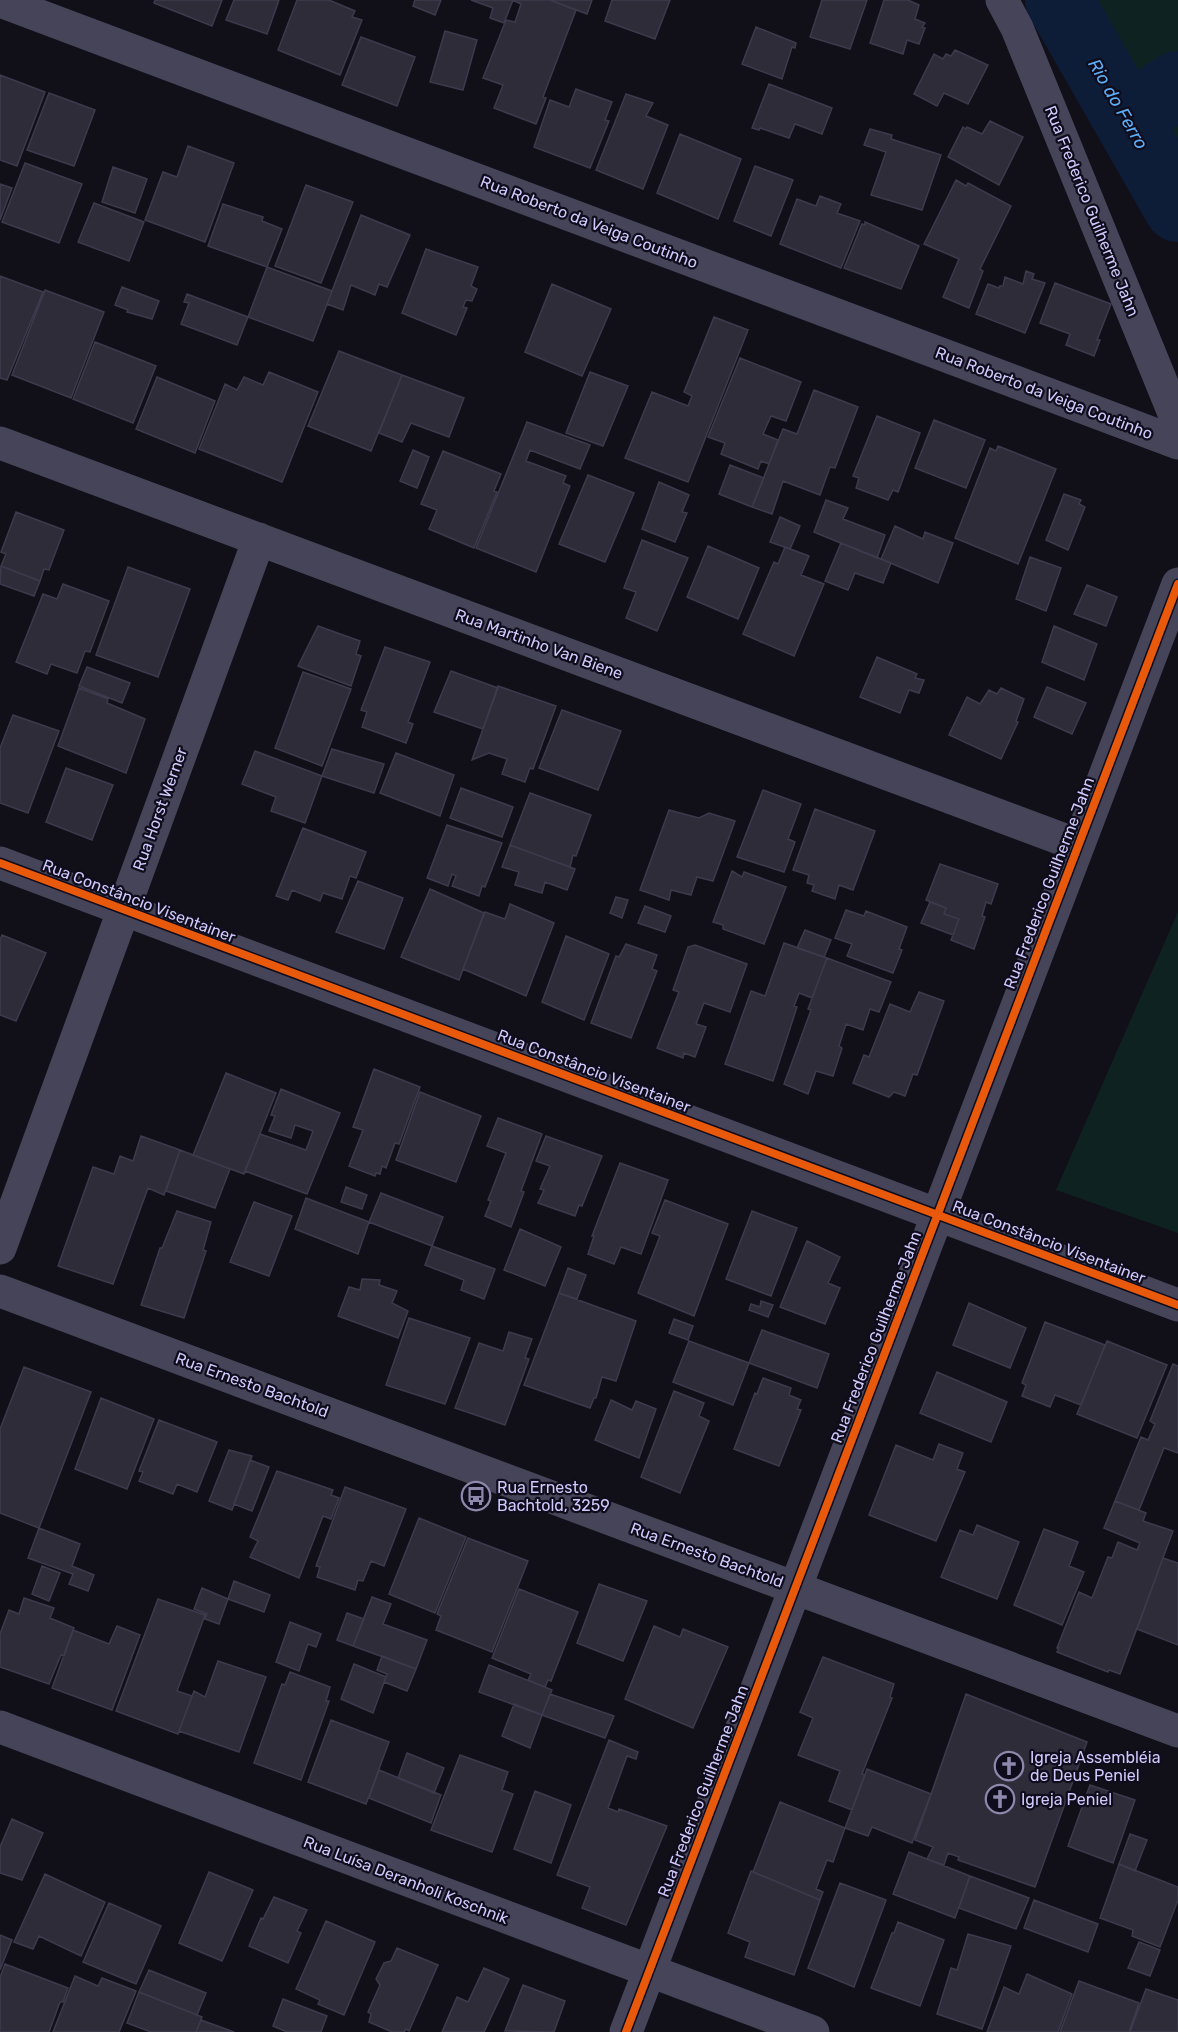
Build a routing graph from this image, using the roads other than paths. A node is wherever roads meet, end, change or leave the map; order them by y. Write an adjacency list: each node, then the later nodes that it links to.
1 (1002, 0): 3 (street, Rua Frederico Guilherme Jahn)
2 (0, 1): 5 (street, Rua Roberto da Veiga Coutinho)
3 (1178, 423)
4 (0, 443): 6 (street, Rua Martinho Van Biene)
5 (1178, 443)
6 (258, 539): 8 (street, Rua Martinho Van Biene); 10 (street, Rua Horst Werner)
7 (1178, 584): 8 (street, Rua Frederico Guilherme Jahn)
8 (1078, 845): 11 (street, Rua Frederico Guilherme Jahn)
9 (0, 863): 10 (street, Rua Constâncio Visentainer)
10 (124, 909): 11 (street, Rua Constâncio Visentainer); 12 (street, Rua Horst Werner)
11 (937, 1214): 14 (street, Rua Constâncio Visentainer); 15 (street, Rua Frederico Guilherme Jahn)
12 (0, 1248)
13 (0, 1291): 15 (street, Rua Ernesto Bachtold)
14 (1178, 1305)
15 (795, 1588): 17 (street, Rua Ernesto Bachtold); 18 (street, Rua Frederico Guilherme Jahn)
16 (0, 1727): 18 (street, Rua Luísa Deranholi Koschnik)
17 (1178, 1731)
18 (649, 1970): 19 (street, Rua Frederico Guilherme Jahn); 20 (street, Rua Luísa Deranholi Koschnik)
19 (626, 2032)
20 (813, 2032)

